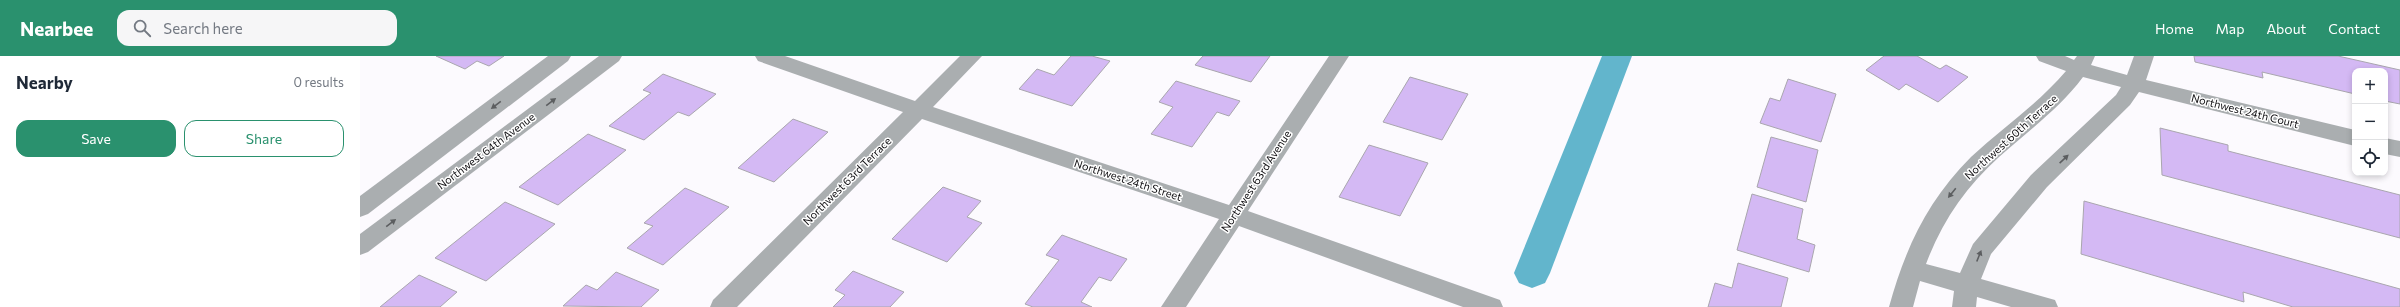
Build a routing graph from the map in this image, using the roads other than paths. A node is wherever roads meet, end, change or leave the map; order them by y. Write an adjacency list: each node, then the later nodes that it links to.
1 (561, 56): 14 (street, one-way to 14)
2 (612, 56): 16 (street, Northwest 64th Avenue, one-way to 2)
3 (765, 56): 10 (street, Northwest 24th Street)
4 (972, 56): 10 (street, Northwest 63rd Terrace)
5 (1339, 56): 15 (street, Northwest 63rd Avenue)
6 (2046, 56): 8 (street, Northwest 24th Court)
7 (2144, 56): 9 (street)
8 (2083, 62): 9 (street, Northwest 24th Court); 17 (street, Northwest 60th Terrace, one-way to 17)
9 (2134, 84): 11 (street, Northwest 24th Court); 18 (street, one-way to 9)
10 (918, 110): 15 (street, Northwest 24th Street); 19 (street, Northwest 63rd Terrace)
11 (2352, 137)
12 (2388, 147): 13 (street)
13 (2400, 149)
14 (360, 208)
15 (1233, 215): 20 (street, Northwest 63rd Avenue); 21 (street, Northwest 24th Street)
16 (360, 246)
17 (1911, 269): 18 (street); 22 (street, Northwest 60th Terrace)
18 (1966, 296): 23 (street)
19 (722, 307)
20 (1173, 307)
21 (1491, 307)
22 (1901, 307)
23 (2046, 307)

